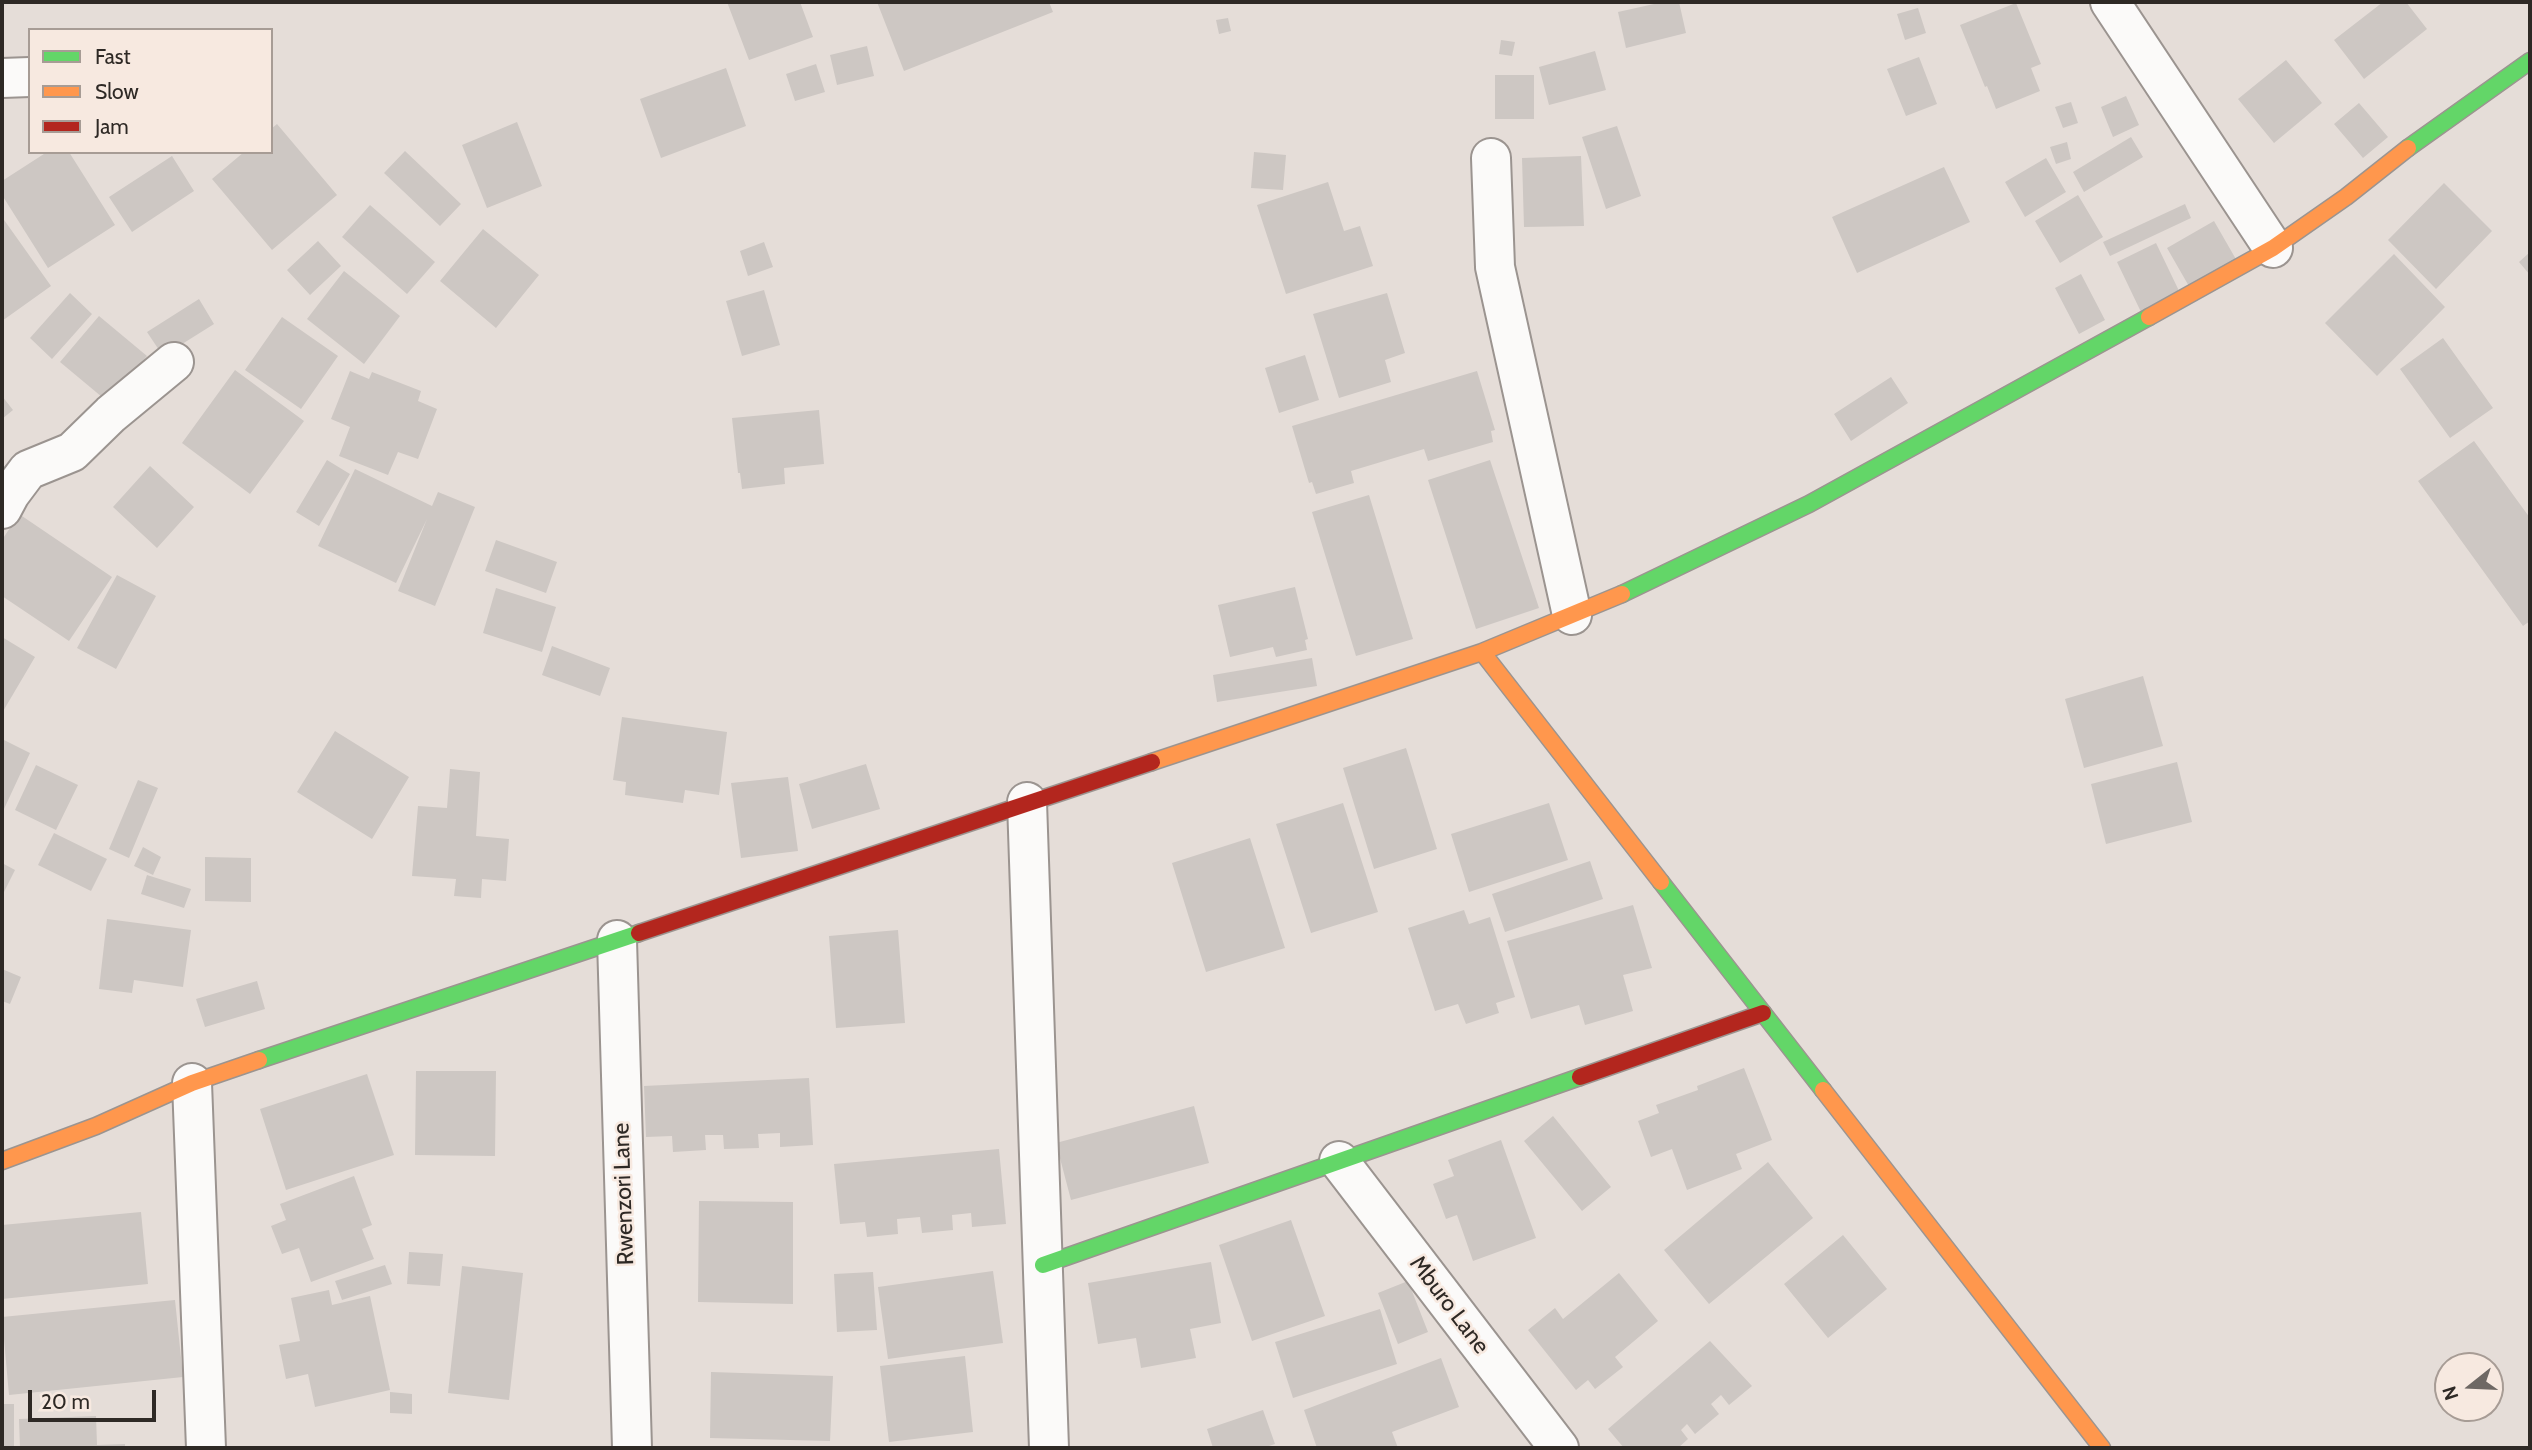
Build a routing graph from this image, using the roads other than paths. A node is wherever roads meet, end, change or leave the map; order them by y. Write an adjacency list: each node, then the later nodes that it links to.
1 (2110, 2): 6 (street)
2 (2530, 61): 6 (street)
3 (28, 77): 4 (street)
4 (2, 78)
5 (1491, 158): 9 (street)
6 (2273, 248): 9 (street)
7 (174, 362): 8 (street)
8 (2, 509)
9 (1572, 615): 10 (street)
10 (1482, 652): 11 (street); 13 (street)
11 (1027, 802): 12 (street); 17 (street)
12 (617, 940): 14 (street); 19 (street, Rwenzori Lane)
13 (1763, 1013): 16 (street); 22 (street)
14 (192, 1083): 15 (street); 18 (street)
15 (2, 1161)
16 (1339, 1161): 17 (street); 21 (street, Mburo Lane)
17 (1043, 1265): 20 (street)
18 (206, 1448)
19 (632, 1448)
20 (1049, 1448)
21 (1559, 1448)
22 (2102, 1448)

